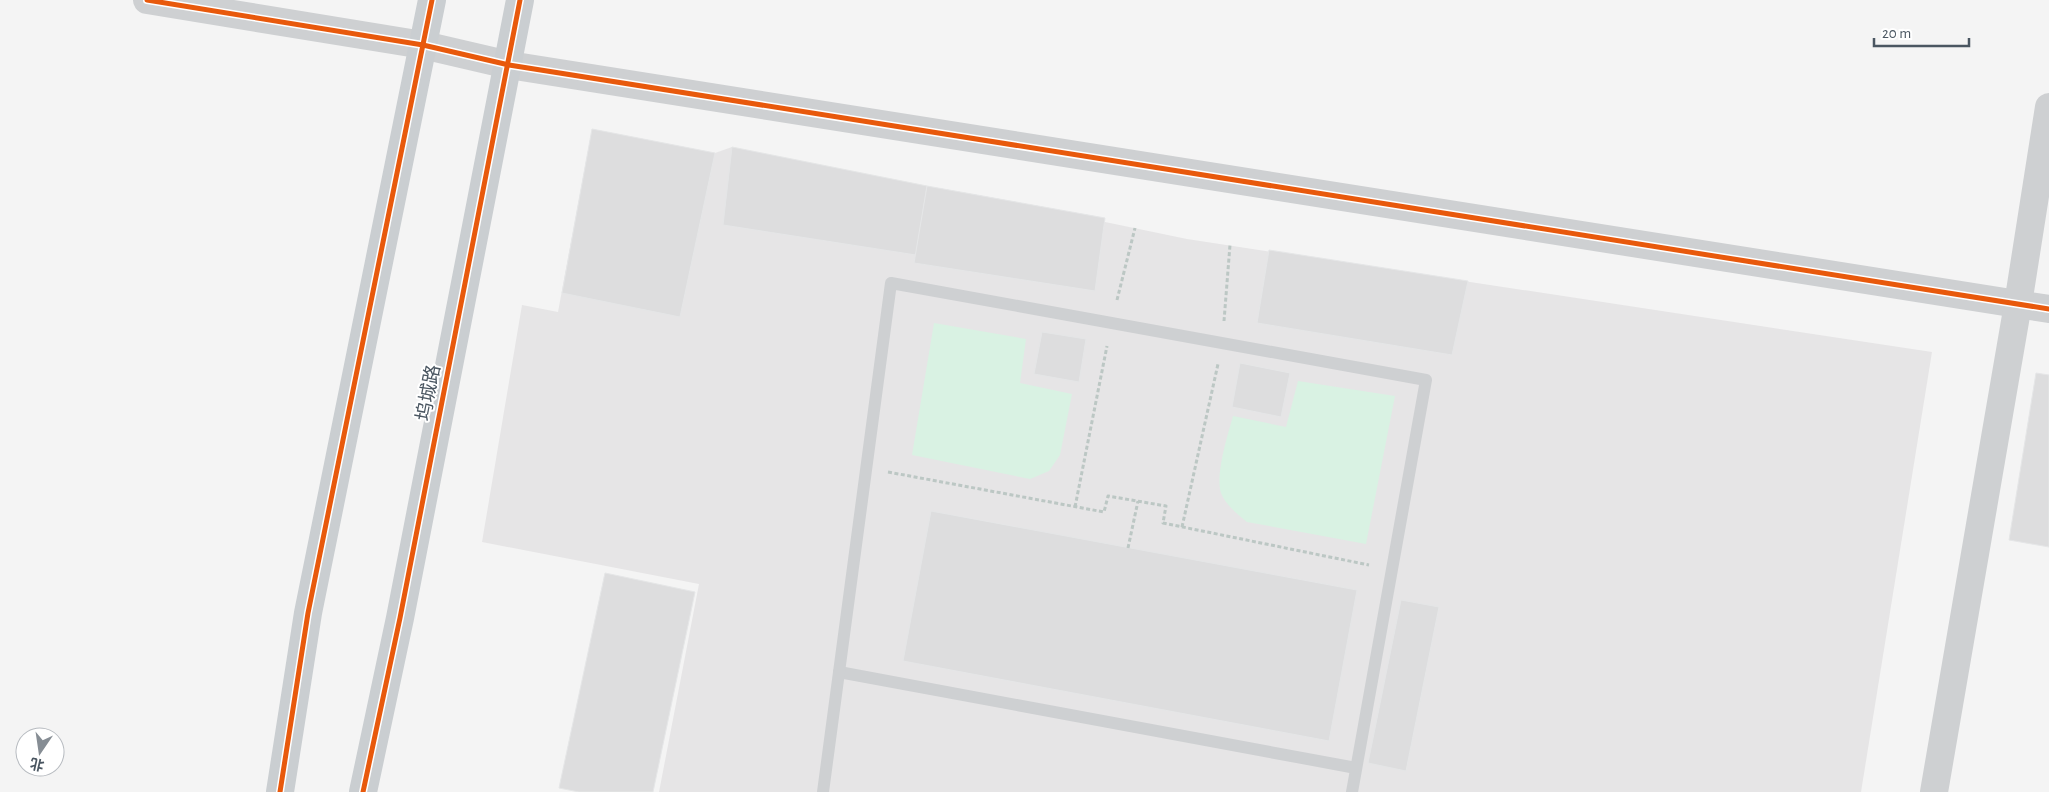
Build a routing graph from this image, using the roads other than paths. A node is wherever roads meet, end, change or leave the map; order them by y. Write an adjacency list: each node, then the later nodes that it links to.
1 (147, 0): 4 (street)
2 (432, 0): 4 (main road)
3 (520, 0): 5 (main road, 坞城路)
4 (423, 45): 5 (street); 11 (main road)
5 (509, 65): 7 (street); 12 (main road, 坞城路)
6 (2049, 107): 7 (street)
7 (2018, 304): 8 (street); 15 (street)
8 (2049, 310)
9 (839, 672): 10 (lane); 10 (lane); 13 (lane)
10 (1356, 768): 14 (lane)
11 (280, 792)
12 (363, 792)
13 (823, 792)
14 (1352, 792)
15 (1934, 792)

